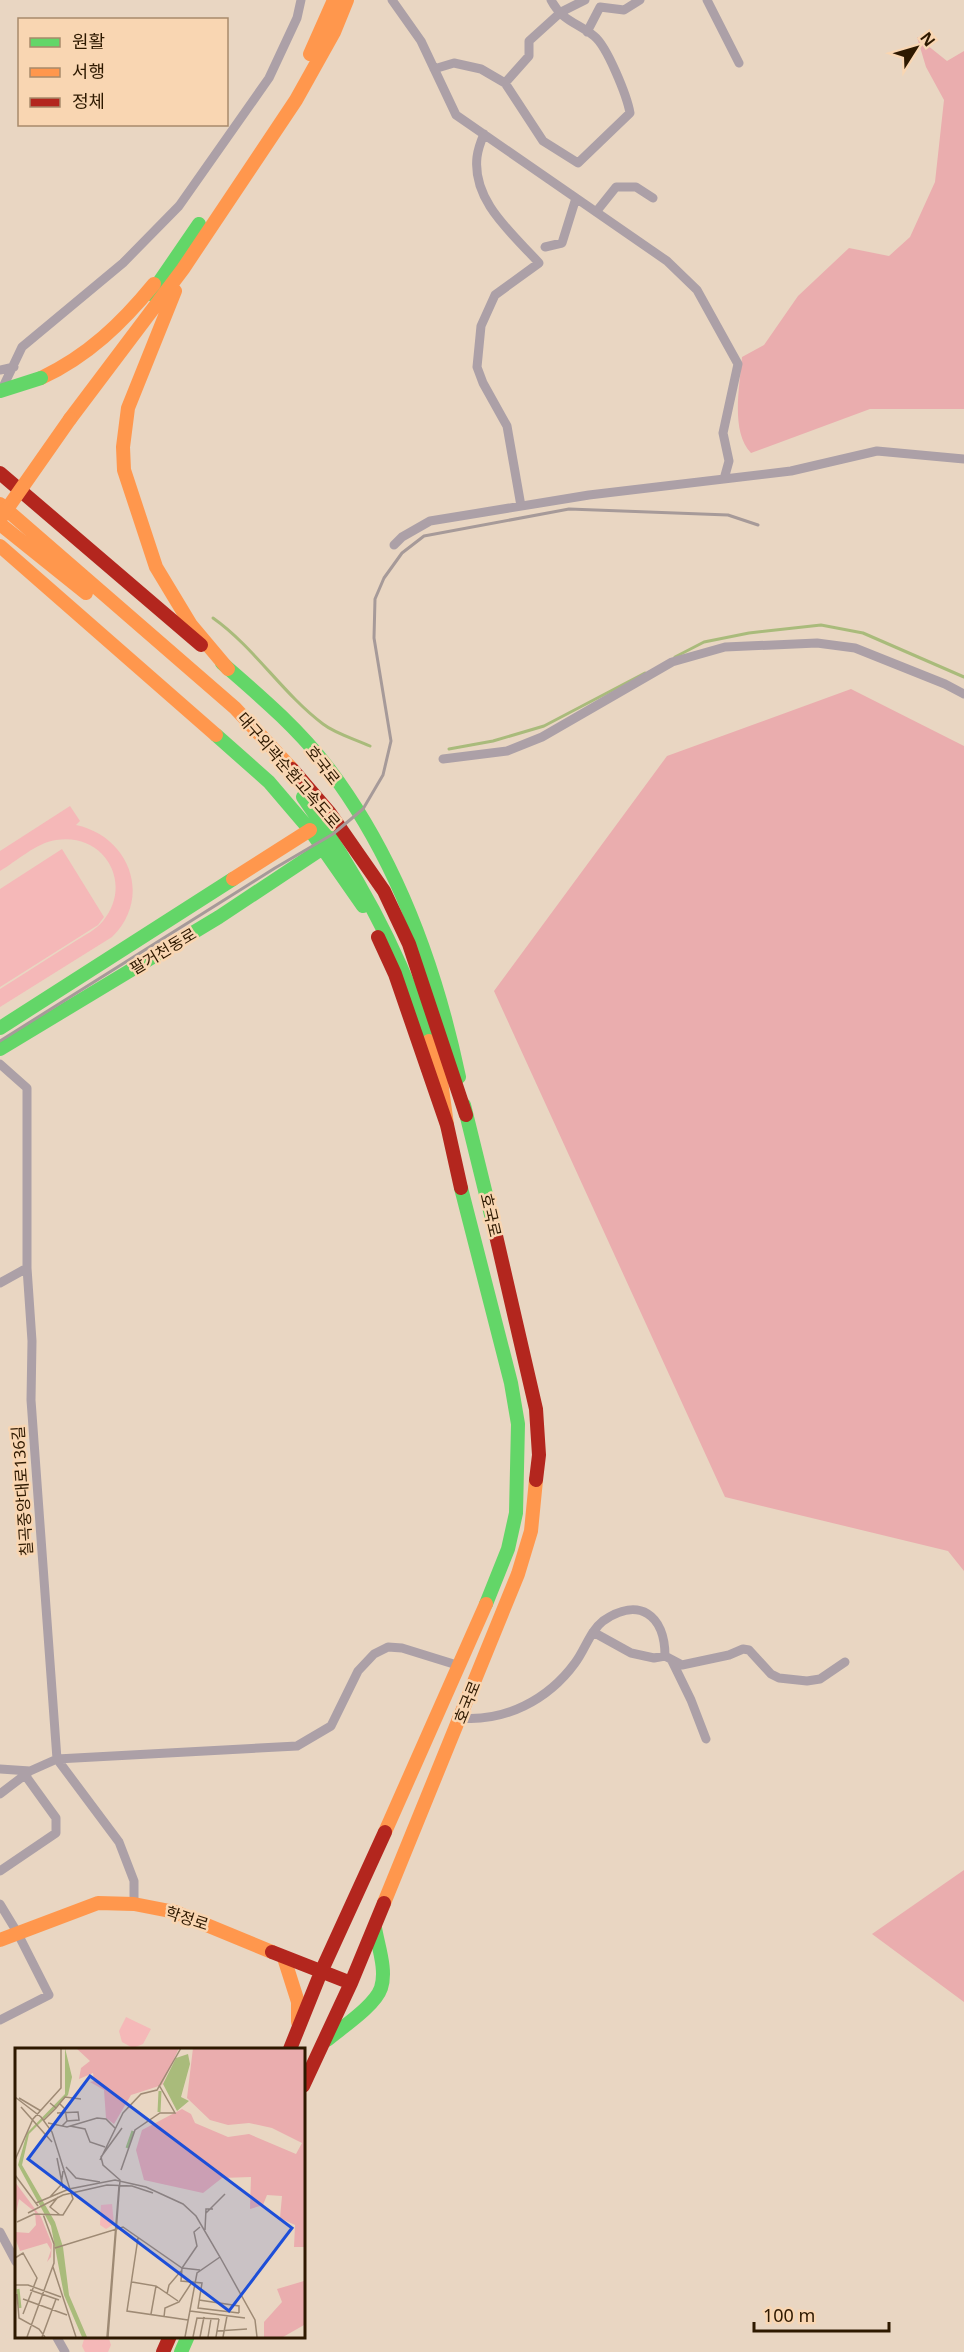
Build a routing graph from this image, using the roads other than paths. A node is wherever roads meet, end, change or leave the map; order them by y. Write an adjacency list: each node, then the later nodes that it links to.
1 (301, 0): 19 (street)
2 (392, 0): 11 (street)
3 (551, 0): 8 (street)
4 (585, 0): 8 (street)
5 (640, 0): 9 (street)
6 (707, 0): 10 (street)
7 (338, 5): 18 (main road)
8 (558, 14): 9 (street); 12 (street)
9 (587, 32): 12 (street)
10 (739, 63)
11 (434, 69): 12 (street); 13 (street)
12 (504, 83)
13 (484, 134): 14 (street); 27 (street)
14 (576, 198): 16 (street); 17 (street)
15 (653, 198): 16 (street)
16 (596, 212): 25 (street)
17 (545, 247)
18 (180, 262): 21 (main road, bridge); 22 (main road); 33 (main road)
19 (14, 367): 20 (street); 21 (street)
20 (0, 370)
21 (0, 393)
22 (68, 418): 28 (main road); 29 (main road, bridge)
23 (964, 459): 25 (street)
24 (3, 474): 33 (main road, 호국로)
25 (724, 480): 27 (street)
26 (0, 504): 41 (main road, 대구외곽순환고속도로)
27 (521, 506): 31 (street)
28 (0, 509)
29 (0, 519)
30 (0, 524): 42 (main road, 대구외곽순환고속도로)
31 (394, 545)
32 (0, 546): 36 (main road, 호국로)
33 (228, 669): 41 (main road, 호국로)
34 (964, 694): 35 (street)
35 (443, 759)
36 (310, 830): 37 (main road, 호국로); 38 (main road, 팔거천동로)
37 (323, 848): 39 (main road, 팔거천동로); 42 (main road, 호국로)
38 (0, 1028)
39 (0, 1049)
40 (0, 1064): 43 (street, 칠곡중앙대로136길)
41 (466, 1115): 49 (main road, 호국로)
42 (447, 1125): 48 (main road, 호국로)
43 (27, 1268): 44 (street); 51 (street, 칠곡중앙대로136길)
44 (0, 1283)
45 (593, 1632): 46 (street); 46 (street); 49 (street)
46 (668, 1659): 47 (street); 50 (street)
47 (845, 1662)
48 (460, 1666): 51 (street, 호국로); 62 (main road, 호국로)
49 (460, 1718): 58 (main road, 호국로)
50 (706, 1738)
51 (57, 1759): 53 (street); 56 (street)
52 (0, 1769): 53 (street)
53 (28, 1773): 54 (street); 55 (street)
54 (0, 1794)
55 (0, 1872)
56 (134, 1904): 59 (main road, 학정로); 61 (main road, 학정로)
57 (1, 1909): 59 (street)
58 (374, 1926): 63 (main road, 호국로); 66 (main road)
59 (17, 1932): 60 (main road, 학정로); 64 (street)
60 (0, 1940)
61 (284, 1958): 62 (main road, 학정로); 65 (main road)
62 (321, 1972): 63 (main road, 학정로); 65 (main road, 호국로)
63 (351, 1983): 66 (main road, 호국로)
64 (0, 2020)
65 (292, 2043)
66 (322, 2044): 67 (main road, 호국로)
67 (304, 2084)
68 (0, 2232): 69 (street)
69 (10, 2250): 70 (street); 71 (street)
70 (0, 2256)
71 (15, 2260)
72 (57, 2337): 75 (street)
73 (170, 2337): 76 (main road)
74 (188, 2337): 77 (main road)
75 (65, 2352)
76 (163, 2352)
77 (181, 2352)

